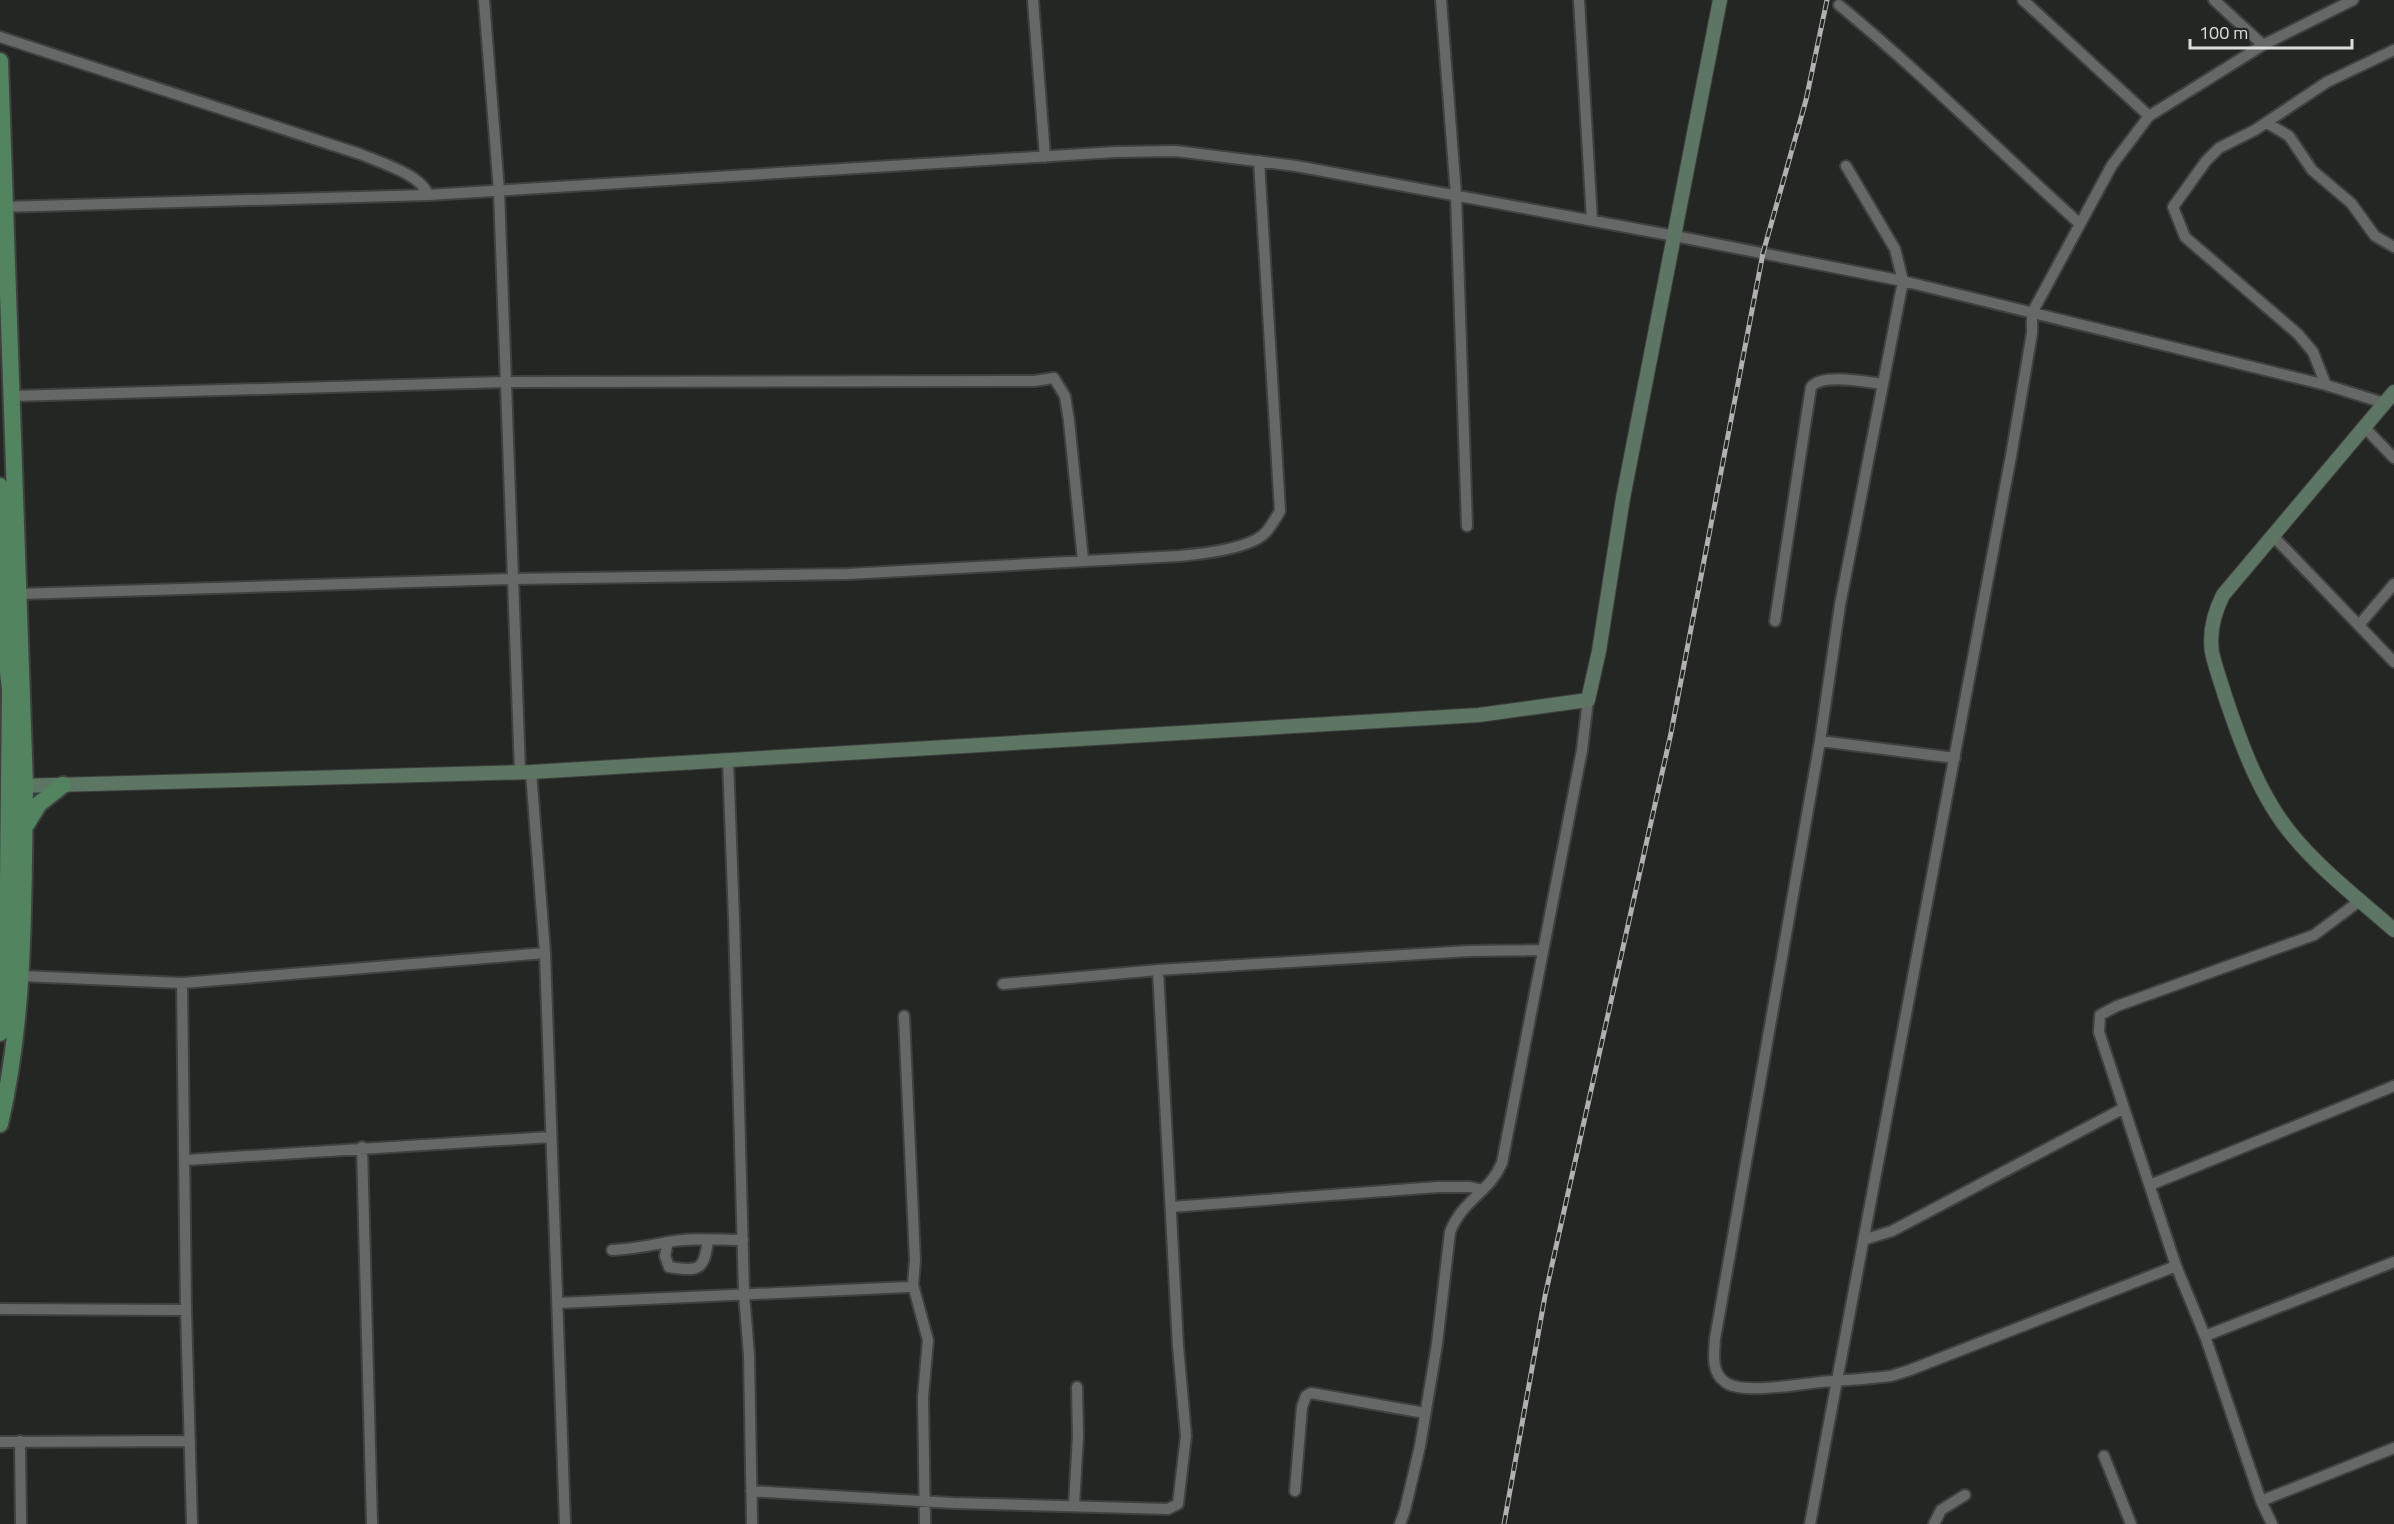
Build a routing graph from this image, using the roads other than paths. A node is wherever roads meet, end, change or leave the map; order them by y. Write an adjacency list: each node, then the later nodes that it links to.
1 (484, 0): 19 (street)
2 (1033, 0): 16 (street)
3 (1441, 0): 21 (street)
4 (1579, 0): 23 (street)
5 (1720, 0): 25 (street)
6 (2023, 0): 14 (street)
7 (2214, 0): 11 (street)
8 (2353, 0): 11 (street)
9 (1839, 5): 24 (street)
10 (0, 37): 20 (street)
11 (2263, 45): 14 (street)
12 (2394, 50): 15 (street)
13 (0, 61): 22 (main road)
14 (2149, 116): 24 (street)
15 (2267, 123): 26 (street); 31 (street)
16 (1045, 157): 17 (street); 19 (street)
17 (1259, 161): 21 (street); 40 (street)
18 (1846, 166): 27 (street)
19 (499, 191): 20 (street); 29 (street)
20 (428, 195): 22 (street)
21 (1456, 195): 23 (street); 38 (street)
22 (3, 207): 33 (main road)
23 (1592, 220): 25 (street)
24 (2080, 224): 28 (street)
25 (1675, 236): 27 (street); 48 (street)
26 (2394, 247)
27 (1903, 281): 28 (street); 30 (street)
28 (2032, 313): 31 (street); 50 (street)
29 (504, 382): 33 (street); 40 (street); 41 (street)
30 (1883, 384): 44 (street); 49 (street)
31 (2326, 385): 34 (street)
32 (2394, 392): 34 (street)
33 (13, 396): 43 (main road)
34 (2384, 403): 35 (street)
35 (2364, 427): 36 (street); 39 (street)
36 (2394, 458)
37 (0, 486): 47 (main road)
38 (1467, 526)
39 (2272, 536): 45 (street); 56 (street)
40 (1083, 560): 41 (street)
41 (512, 579): 43 (street); 52 (street)
42 (2394, 584): 45 (street)
43 (18, 594): 53 (main road)
44 (1774, 621)
45 (2359, 625): 46 (street)
46 (2394, 662)
47 (5, 689): 53 (main road)
48 (1588, 700): 51 (street); 59 (street)
49 (1820, 741): 50 (street); 89 (street)
50 (1955, 758): 76 (street)
51 (728, 761): 52 (street); 78 (street)
52 (526, 772): 54 (street); 60 (street)
53 (11, 778): 54 (street); 55 (main road); 57 (main road)
54 (63, 785): 55 (main road)
55 (24, 829): 62 (main road)
56 (2361, 900): 58 (street); 68 (street)
57 (4, 927): 66 (main road)
58 (2394, 930)
59 (1542, 950): 61 (street); 74 (street)
60 (545, 952): 63 (street); 70 (street)
61 (1158, 970): 64 (street); 75 (street)
62 (22, 976): 63 (street); 69 (main road)
63 (182, 983): 72 (street)
64 (1003, 984)
65 (904, 1016): 83 (street)
66 (0, 1033)
67 (2394, 1086): 73 (street)
68 (2124, 1108): 73 (street); 76 (street)
69 (0, 1124)
70 (552, 1137): 71 (street); 85 (street)
71 (362, 1148): 72 (street); 105 (street)
72 (186, 1160): 87 (street)
73 (2150, 1185): 82 (street)
74 (1483, 1190): 75 (street); 91 (street)
75 (1171, 1208): 102 (street)
76 (1866, 1239): 89 (street)
77 (708, 1240): 78 (street); 79 (street); 79 (street)
78 (742, 1240): 84 (street)
79 (668, 1242): 80 (street)
80 (612, 1250)
81 (2394, 1263): 88 (street)
82 (2176, 1266): 88 (street); 89 (street)
83 (913, 1285): 84 (street); 100 (street)
84 (744, 1294): 85 (street); 97 (street)
85 (558, 1304): 106 (street)
86 (0, 1309): 87 (street)
87 (186, 1310): 92 (street)
88 (2205, 1336): 101 (street)
89 (1839, 1381): 110 (street)
90 (1077, 1387): 102 (street)
91 (1425, 1413): 98 (street); 109 (street)
92 (190, 1440): 93 (street); 104 (street)
93 (20, 1441): 94 (street); 103 (street)
94 (0, 1442)
95 (2394, 1448): 101 (street)
96 (2104, 1456): 112 (street)
97 (751, 1491): 100 (street); 107 (street)
98 (1295, 1491)
99 (1965, 1495): 111 (street)
100 (925, 1501): 102 (street); 108 (street)
101 (2261, 1501): 113 (street)
102 (1074, 1505)
103 (21, 1524)
104 (192, 1524)
105 (372, 1524)
106 (565, 1524)
107 (752, 1524)
108 (925, 1524)
109 (1400, 1524)
110 (1810, 1524)
111 (1934, 1524)
112 (2131, 1524)
113 (2271, 1524)

